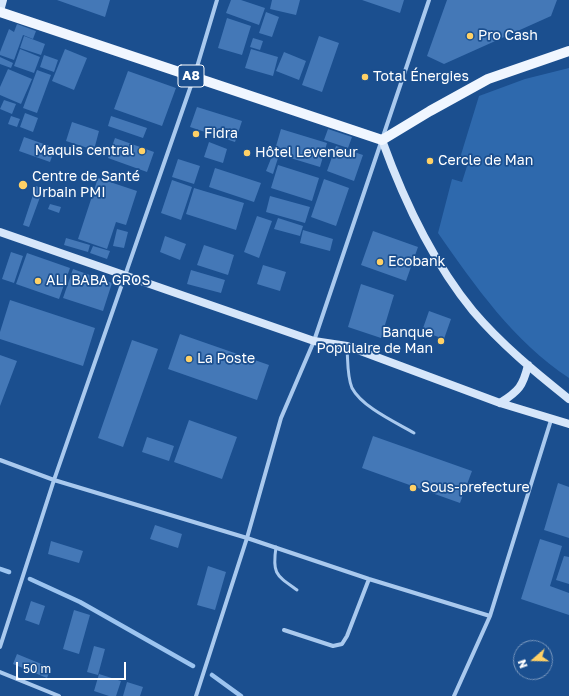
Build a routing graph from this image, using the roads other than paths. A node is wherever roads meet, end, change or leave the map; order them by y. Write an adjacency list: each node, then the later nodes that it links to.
1 (3, 0): 4 (street)
2 (217, 0): 6 (street)
3 (429, 0): 7 (street)
4 (0, 11): 6 (main road, A8)
5 (569, 51): 7 (main road)
6 (194, 77): 7 (main road, A8); 9 (street)
7 (382, 140): 10 (street); 12 (street)
8 (0, 232): 9 (street)
9 (124, 274): 10 (street); 19 (street)
10 (314, 341): 11 (street); 20 (street)
11 (347, 346): 14 (street); 17 (lane)
12 (528, 365): 13 (street); 14 (street)
13 (569, 399)
14 (500, 403): 15 (street)
15 (551, 420): 16 (street); 24 (street)
16 (569, 424)
17 (414, 433)
18 (0, 460): 19 (street)
19 (54, 480): 20 (street); 26 (street)
20 (247, 538): 21 (street); 29 (street)
21 (276, 547): 22 (street); 23 (lane)
22 (369, 579): 24 (street); 25 (street)
23 (297, 590)
24 (490, 616): 30 (street)
25 (284, 630)
26 (0, 647)
27 (0, 672): 28 (street)
28 (59, 696)
29 (196, 696)
30 (454, 696)

